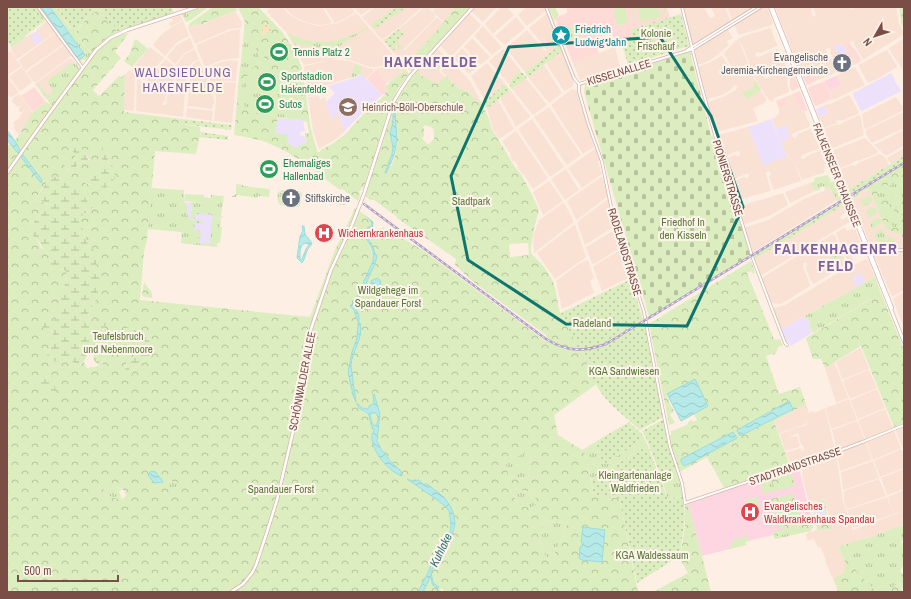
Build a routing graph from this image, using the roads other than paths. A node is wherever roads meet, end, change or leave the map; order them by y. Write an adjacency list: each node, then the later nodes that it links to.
1 (38, 7): 10 (street)
2 (197, 7): 10 (main road)
3 (473, 7): 21 (main road, SCHÖNWALDER ALLEE)
4 (546, 7): 11 (street, RADELANDSTRASSE)
5 (682, 7): 9 (street, PIONIERSTRASSE)
6 (756, 7): 9 (street)
7 (761, 7): 9 (street)
8 (771, 7): 14 (main road, FALKENSEER CHAUSSEE)
9 (692, 48): 11 (street, KISSELNALLEE); 18 (street, PIONIERSTRASSE)
10 (83, 68): 12 (main road)
11 (579, 84): 20 (street, RADELANDSTRASSE)
12 (7, 173)
13 (904, 250): 14 (street)
14 (871, 256): 15 (main road, FALKENSEER CHAUSSEE)
15 (901, 334): 16 (main road, FALKENSEER CHAUSSEE); 17 (main road, FALKENSEER CHAUSSEE)
16 (904, 338)
17 (904, 342)
18 (788, 345)
19 (904, 425): 20 (street, STADTRANDSTRASSE)
20 (685, 503)
21 (231, 592)

